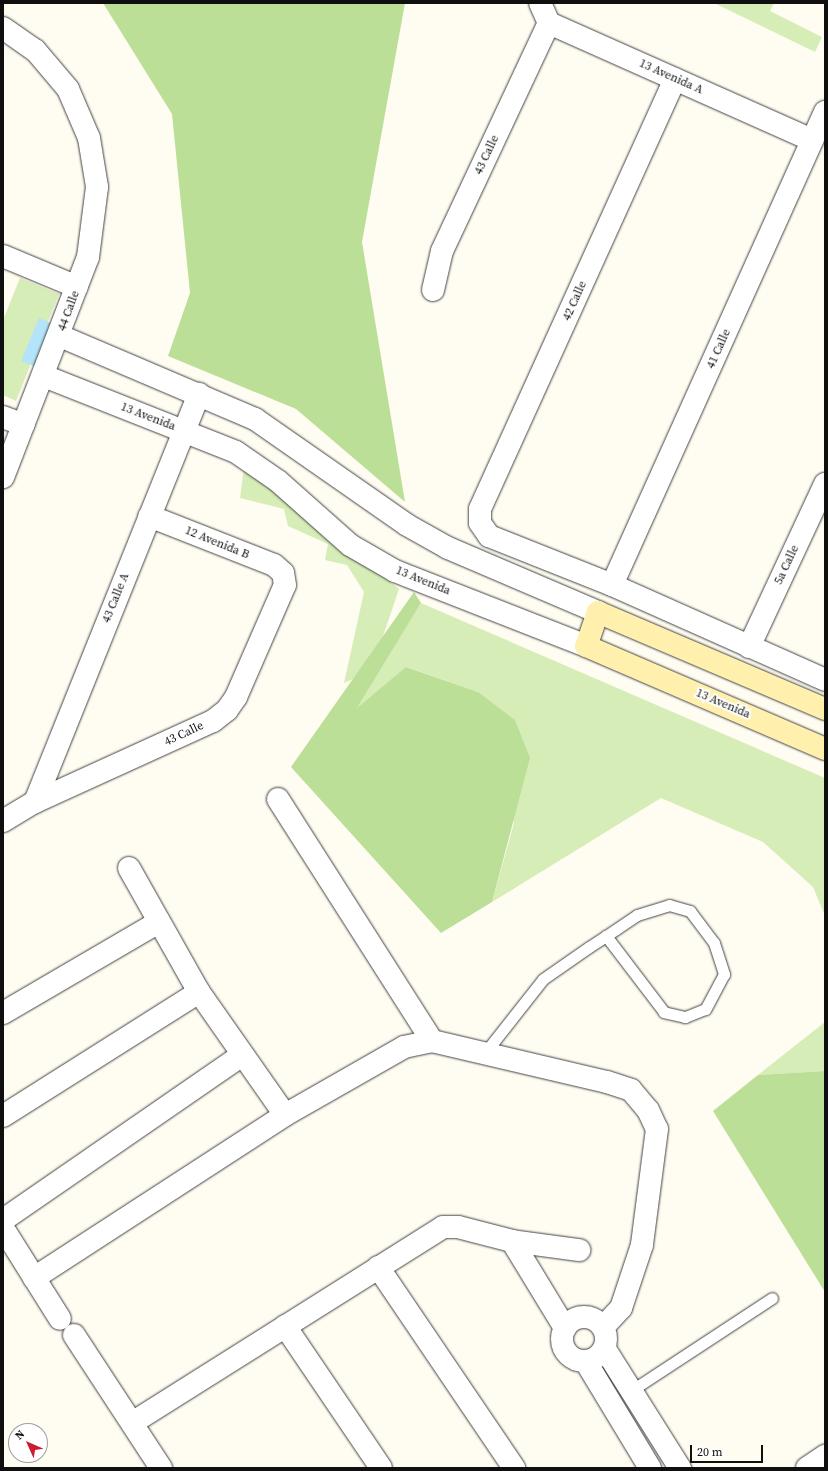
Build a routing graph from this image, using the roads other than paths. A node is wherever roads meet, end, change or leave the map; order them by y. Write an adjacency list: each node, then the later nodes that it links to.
1 (540, 3): 2 (street)
2 (549, 23): 4 (street, 13 Avenida A); 9 (street, 43 Calle)
3 (3, 28): 8 (street, 44 Calle)
4 (675, 79): 6 (street, 13 Avenida A); 20 (street, 42 Calle)
5 (825, 112): 6 (street, 41 Calle)
6 (812, 140): 20 (street, 41 Calle)
7 (3, 256): 8 (street)
8 (77, 288): 10 (street, 44 Calle)
9 (433, 290)
10 (60, 336): 11 (street, 44 Calle); 12 (street)
11 (44, 376): 14 (street, 44 Calle); 15 (street, 13 Avenida)
12 (199, 394): 15 (street, 43 Calle A); 21 (street)
13 (3, 417): 14 (street)
14 (24, 425): 16 (street, 44 Calle)
15 (183, 430): 18 (street, 43 Calle A); 22 (street, 13 Avenida)
16 (3, 477)
17 (825, 484): 23 (street, 5a Calle)
18 (149, 516): 19 (street, 12 Avenida B); 28 (street, 43 Calle A)
19 (282, 573): 28 (street, 43 Calle)
20 (612, 585): 23 (street)
21 (598, 612): 22 (street); 25 (street)
22 (586, 646): 26 (street, 13 Avenida)
23 (749, 647): 24 (street)
24 (825, 680)
25 (825, 709)
26 (825, 749)
27 (278, 799): 35 (street)
28 (35, 802): 29 (street, 43 Calle)
29 (3, 821)
30 (129, 868): 31 (street)
31 (159, 922): 33 (street); 34 (street)
32 (606, 936): 32 (lane); 36 (lane)
33 (199, 992): 37 (street); 39 (street)
34 (3, 1013)
35 (432, 1041): 36 (street); 38 (street)
36 (484, 1054): 49 (street)
37 (241, 1056): 38 (street); 40 (street)
38 (285, 1115): 45 (street)
39 (3, 1116)
40 (3, 1220)
41 (3, 1228): 45 (street)
42 (512, 1241): 43 (street); 44 (street); 50 (street)
43 (579, 1250)
44 (378, 1267): 48 (street); 59 (street)
45 (34, 1278): 47 (street)
46 (772, 1298): 54 (lane)
47 (60, 1319)
48 (285, 1326): 55 (street); 58 (street)
49 (603, 1327): 50 (street); 52 (street)
50 (565, 1328): 53 (street)
51 (74, 1335): 55 (street)
52 (604, 1349): 53 (street); 54 (street)
53 (586, 1362): 60 (street)
54 (629, 1392): 61 (street)
55 (132, 1423): 57 (street)
56 (825, 1456): 62 (street)
57 (161, 1468)
58 (381, 1468)
59 (514, 1468)
60 (650, 1468)
61 (680, 1468)
62 (807, 1468)

